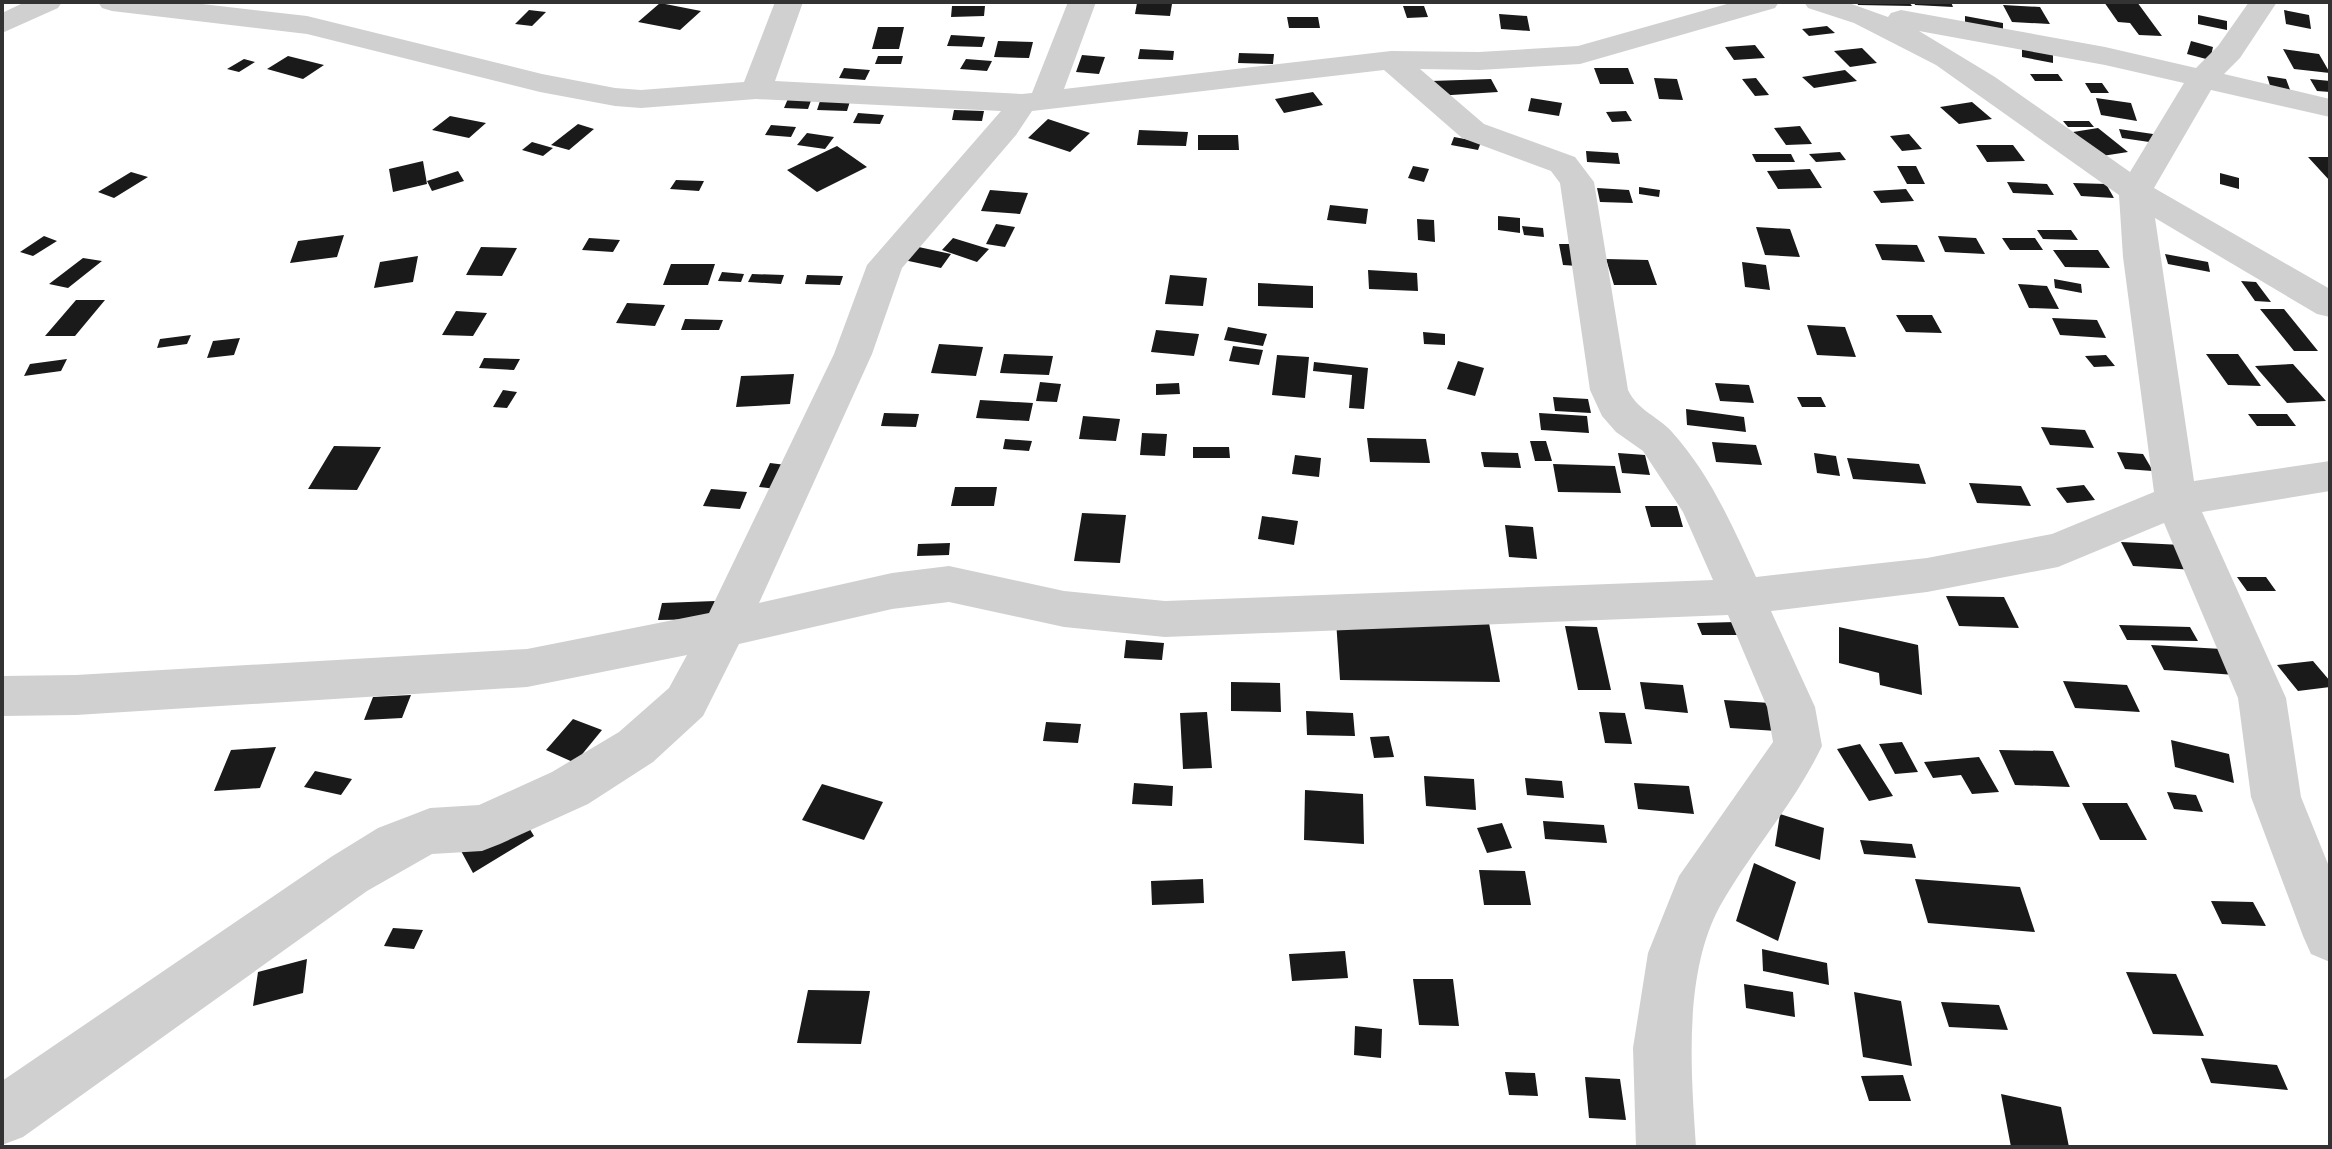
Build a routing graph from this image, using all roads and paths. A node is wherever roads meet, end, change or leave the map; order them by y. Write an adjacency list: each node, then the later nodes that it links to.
1 (48, 2): 9 (street)
2 (112, 2): 12 (street)
3 (789, 2): 12 (street)
4 (1082, 2): 13 (street)
5 (1765, 2): 10 (street)
6 (1818, 2): 8 (street)
7 (2263, 2): 11 (street)
8 (1863, 14): 11 (street); 15 (street)
9 (2, 24)
10 (1391, 60): 13 (street); 19 (street)
11 (2203, 78): 14 (street); 15 (street)
12 (756, 90): 13 (street)
13 (1033, 102): 20 (street)
14 (2330, 108)
15 (2135, 191): 16 (street); 18 (street)
16 (2330, 305)
17 (2330, 476): 18 (street)
18 (2176, 500): 19 (street); 22 (street)
19 (1741, 597): 20 (street); 24 (street)
20 (724, 629): 21 (street); 23 (street)
21 (2, 696)
22 (2330, 936)
23 (2, 1116)
24 (1666, 1147)

